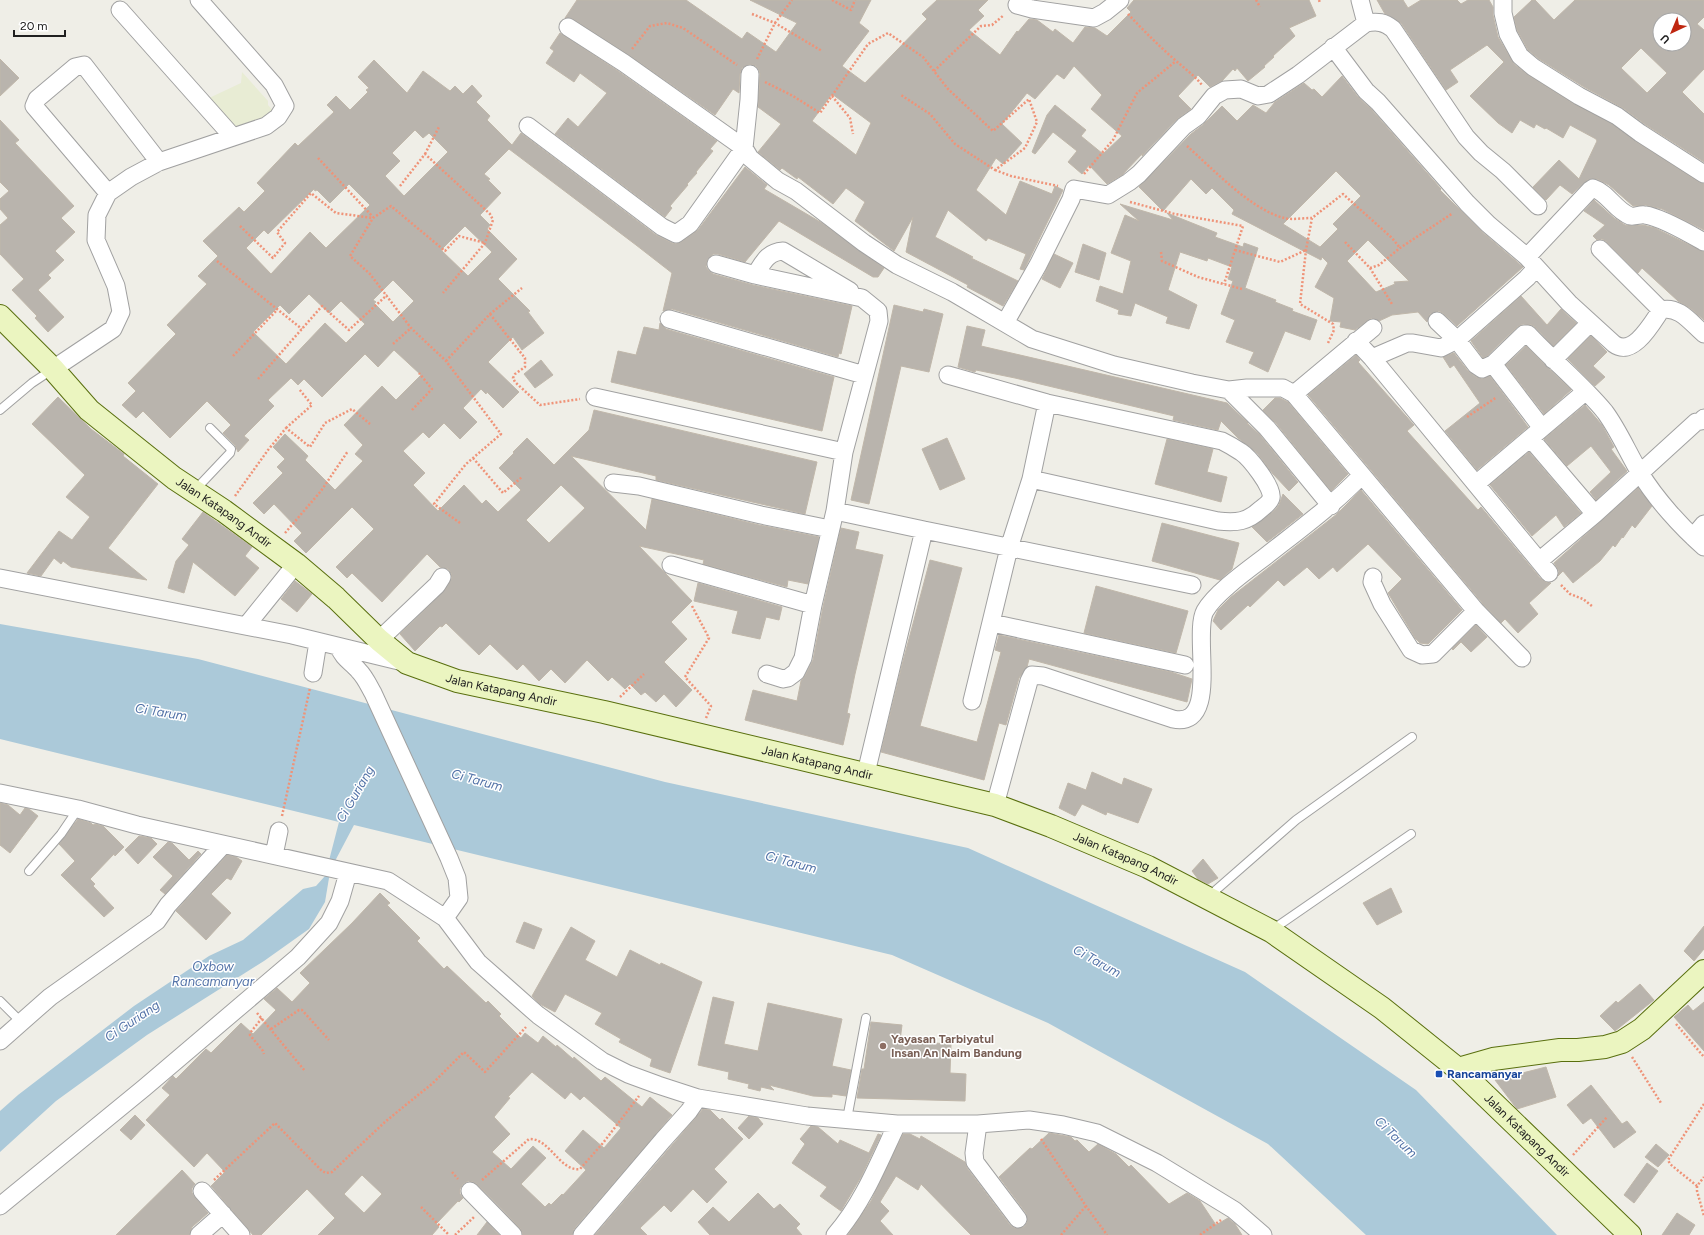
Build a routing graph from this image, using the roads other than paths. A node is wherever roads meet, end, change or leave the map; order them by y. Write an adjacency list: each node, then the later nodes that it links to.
1 (199, 0): 12 (street)
2 (1360, 0): 7 (street)
3 (1503, 0): 15 (street)
4 (1029, 5): 5 (street)
5 (1123, 6)
6 (120, 10): 12 (street)
7 (1366, 23): 9 (street); 17 (street)
8 (568, 27): 13 (street)
9 (1333, 47): 20 (street); 28 (street)
10 (750, 74): 13 (street)
11 (528, 126): 13 (street)
12 (233, 137): 14 (street)
13 (744, 148): 28 (street)
14 (159, 162): 16 (street); 16 (street)
15 (1704, 174)
16 (108, 193): 37 (street)
17 (1538, 206)
18 (1704, 242): 20 (street)
19 (1600, 249): 24 (street)
20 (1532, 263): 29 (street); 32 (street)
21 (716, 264): 22 (street)
22 (755, 275): 23 (street); 23 (street)
23 (862, 298): 38 (street)
24 (1662, 310): 29 (street); 31 (street)
25 (0, 316): 37 (street, Jalan Katapang Andir)
26 (669, 319): 38 (street)
27 (1437, 321): 32 (street)
28 (1004, 323): 40 (street)
29 (1590, 323): 35 (street)
30 (1373, 328): 33 (street)
31 (1704, 334)
32 (1457, 340): 34 (street); 36 (street)
33 (1356, 341): 34 (street); 42 (street)
34 (1372, 358): 54 (street)
35 (1553, 360): 36 (street); 41 (street)
36 (1494, 364): 48 (street)
37 (56, 372): 45 (lane); 55 (street, Jalan Katapang Andir)
38 (864, 375): 49 (street)
39 (948, 376): 44 (street)
40 (1229, 390): 42 (street); 56 (street)
41 (1586, 391): 48 (street); 50 (street)
42 (1294, 394): 51 (street)
43 (595, 397): 49 (street)
44 (1047, 403): 52 (street); 52 (street)
45 (0, 410)
46 (1704, 418): 50 (street)
47 (210, 428): 55 (lane)
48 (1536, 434): 54 (street); 58 (street)
49 (844, 452): 57 (street)
50 (1640, 472): 58 (street); 62 (street)
51 (1362, 476): 56 (street); 71 (street)
52 (1031, 479): 63 (street)
53 (613, 483): 60 (street)
54 (1476, 484): 58 (street)
55 (195, 491): 64 (street, Jalan Katapang Andir)
56 (1331, 506): 87 (street)
57 (835, 511): 60 (street); 61 (street)
58 (1594, 514)
59 (1704, 524): 62 (street)
60 (830, 529): 70 (street)
61 (924, 530): 63 (street); 85 (street)
62 (1698, 542)
63 (1009, 548): 69 (street); 72 (street)
64 (296, 564): 73 (street); 74 (street, Jalan Katapang Andir)
65 (671, 565): 70 (street)
66 (442, 577): 74 (street)
67 (1373, 577): 71 (street)
68 (0, 578): 73 (street)
69 (1192, 585)
70 (813, 605): 82 (street)
71 (1476, 611): 77 (street)
72 (992, 623): 79 (street); 83 (street)
73 (246, 626): 75 (street)
74 (379, 640): 78 (street, Jalan Katapang Andir)
75 (318, 642): 76 (street); 81 (street)
76 (339, 647): 78 (street); 80 (street)
77 (1522, 658)
78 (399, 662): 80 (street); 85 (street, Jalan Katapang Andir)
79 (1185, 665)
80 (360, 671): 96 (street)
81 (313, 673)
82 (767, 674)
83 (972, 701)
84 (1412, 737): 95 (lane)
85 (866, 774): 87 (street, Jalan Katapang Andir)
86 (0, 793): 88 (street)
87 (995, 805): 95 (street, Jalan Katapang Andir)
88 (78, 810): 91 (street); 94 (lane)
89 (279, 830): 92 (street)
90 (1411, 834): 97 (lane)
91 (222, 845): 92 (street); 101 (street)
92 (274, 855): 93 (street)
93 (336, 870): 96 (street); 110 (street)
94 (29, 871)
95 (1207, 898): 97 (street, Jalan Katapang Andir)
96 (445, 918): 104 (street)
97 (1271, 931): 103 (street, Jalan Katapang Andir)
98 (1704, 971): 103 (street)
99 (0, 1001): 101 (lane)
100 (866, 1018): 105 (lane)
101 (21, 1022): 102 (street)
102 (0, 1041)
103 (1458, 1069): 119 (street, Jalan Katapang Andir)
104 (698, 1098): 105 (street); 116 (street)
105 (847, 1119): 106 (street)
106 (897, 1124): 107 (street); 117 (street)
107 (978, 1124): 112 (street); 118 (street)
108 (202, 1191): 111 (street)
109 (470, 1191): 115 (street)
110 (0, 1206)
111 (223, 1214): 113 (street); 114 (street)
112 (1018, 1219)
113 (199, 1235)
114 (241, 1235)
115 (513, 1235)
116 (582, 1235)
117 (835, 1235)
118 (1263, 1235)
119 (1630, 1235)

